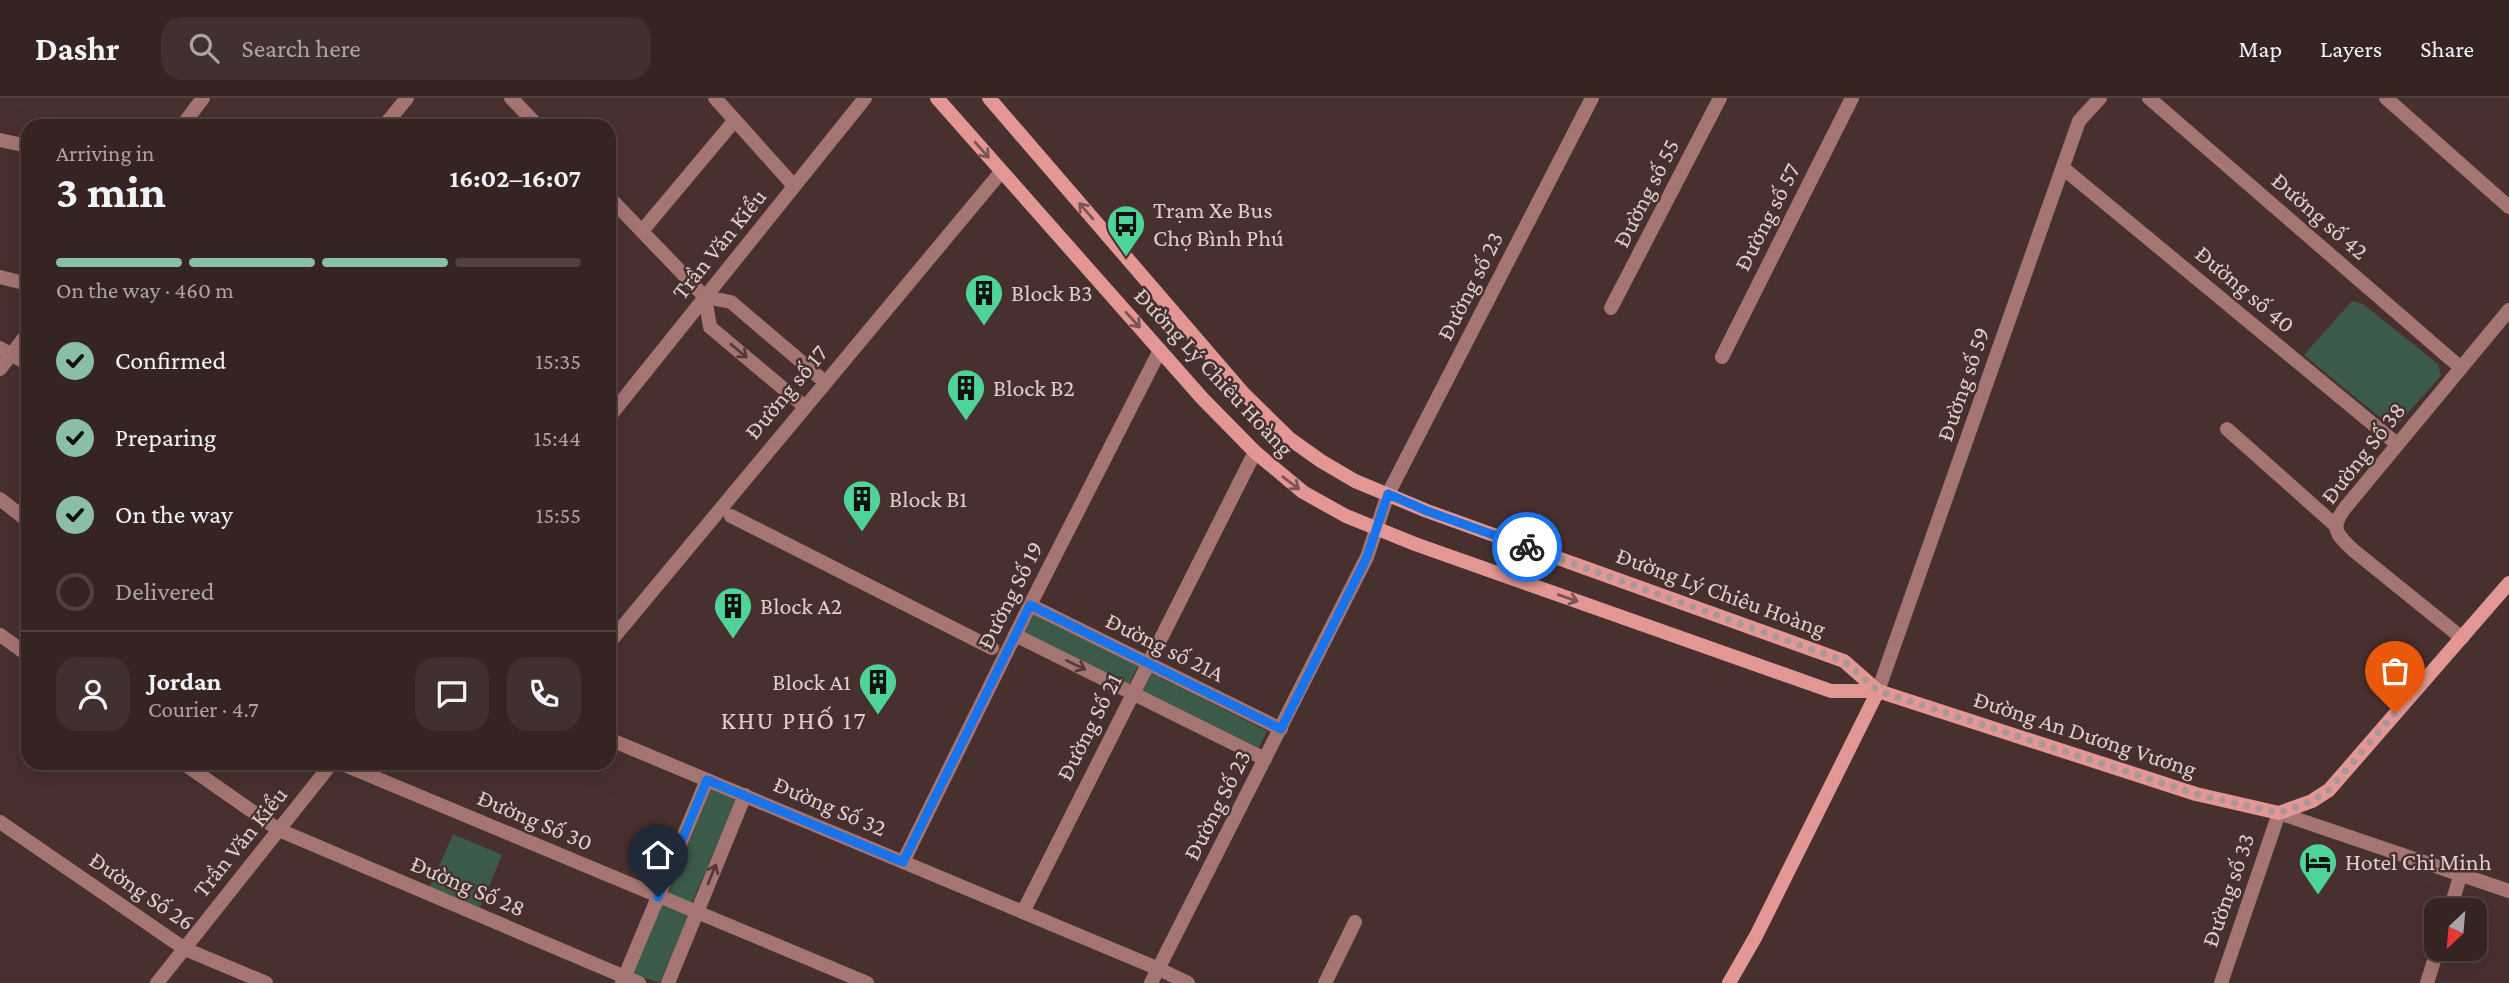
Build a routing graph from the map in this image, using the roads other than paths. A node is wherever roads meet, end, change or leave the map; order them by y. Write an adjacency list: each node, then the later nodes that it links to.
1 (203, 98): 14 (street)
2 (407, 98): 15 (street)
3 (511, 98): 16 (street)
4 (715, 98): 17 (street)
5 (864, 98): 22 (street, Trần Văn Kiểu)
6 (937, 98): 21 (main road, Đường Lý Chiêu Hoàng, one-way to 21)
7 (989, 98): 43 (main road, Đường Lý Chiêu Hoàng, one-way to 7)
8 (1592, 98): 43 (street, Đường số 23)
9 (1720, 98): 29 (street, Đường số 55)
10 (1852, 98): 34 (street, Đường số 57)
11 (2100, 98): 20 (street, Đường số 59)
12 (2149, 98): 35 (street, Đường số 42)
13 (2386, 98): 24 (street)
14 (187, 119)
15 (390, 119)
16 (531, 119)
17 (735, 120): 22 (street); 25 (street)
18 (0, 140): 19 (street)
19 (21, 144)
20 (2063, 168): 41 (street, Đường số 40); 58 (street, Đường số 59)
21 (1001, 172): 32 (main road, Đường Lý Chiêu Hoàng, one-way to 32); 37 (street, Đường số 17)
22 (794, 186): 28 (street, Trần Văn Kiểu)
23 (616, 204): 25 (street)
24 (2509, 207)
25 (642, 231): 28 (street)
26 (0, 278): 27 (street)
27 (21, 282)
28 (705, 297): 37 (street); 38 (street, one-way to 38); 39 (street, Trần Văn Kiểu)
29 (1611, 308)
30 (2509, 310): 35 (street, Đường Số 38)
31 (21, 338): 33 (street)
32 (1160, 350): 42 (main road, Đường Lý Chiêu Hoàng); 50 (street, Đường Số 19)
33 (6, 351): 36 (street)
34 (1722, 357)
35 (2461, 368): 41 (street, Đường Số 38)
36 (0, 369)
37 (825, 382): 38 (street, Đường số 17)
38 (804, 406): 51 (street, Đường số 17)
39 (616, 408)
40 (2227, 429): 47 (street)
41 (2397, 444): 47 (street, Đường Số 38)
42 (1255, 452): 48 (main road, Đường Lý Chiêu Hoàng, one-way to 48); 57 (street, Đường Số 21)
43 (1388, 494): 48 (street, Đường Số 23); 58 (main road, Đường Lý Chiêu Hoàng)
44 (0, 499): 45 (street)
45 (21, 516)
46 (731, 516): 55 (street)
47 (2335, 525): 54 (street, Đường Số 38)
48 (1376, 528): 58 (main road, Đường Lý Chiêu Hoàng, one-way to 58); 60 (street, Đường Số 23)
49 (2509, 583): 54 (main road)
50 (1030, 605): 53 (street, Đường Số 19); 57 (street, Đường số 21A)
51 (616, 634)
52 (0, 635): 56 (street)
53 (1015, 635): 59 (street, one-way to 59); 71 (street, Đường Số 19)
54 (2462, 638): 68 (main road)
55 (992, 648)
56 (21, 650)
57 (1147, 663): 59 (street, Đường Số 21); 60 (street, Đường số 21A)
58 (1878, 691): 68 (main road, Đường An Dương Vương); 91 (main road)
59 (1132, 693): 62 (street); 77 (street, Đường Số 21)
60 (1281, 729): 62 (street, Đường Số 23)
61 (616, 742): 66 (street, Đường Số 32)
62 (1265, 759): 81 (street, Đường Số 23)
63 (193, 770): 70 (street)
64 (326, 770): 70 (street, Trần Văn Kiểu)
65 (357, 770): 74 (street, Đường Số 30)
66 (707, 780): 67 (street, Đường Số 32); 74 (street)
67 (745, 796): 71 (street, Đường Số 32); 76 (street, one-way to 67)
68 (2279, 813): 72 (street); 92 (street, Đường số 33)
69 (0, 822): 79 (street, Đường Số 26)
70 (279, 830): 79 (street, Trần Văn Kiểu); 82 (street, Đường Số 28)
71 (903, 862): 77 (street, Đường Số 32)
72 (2460, 873): 73 (street); 75 (street)
73 (2509, 891)
74 (658, 897): 76 (street, Đường Số 30); 82 (street)
75 (2453, 898)
76 (697, 912): 86 (street); 87 (street, Đường Số 30)
77 (1023, 912): 81 (street, Đường Số 32)
78 (1355, 922): 90 (street)
79 (185, 948): 83 (street, Trần Văn Kiểu); 84 (street, Đường Số 26)
80 (2434, 961): 93 (street)
81 (1159, 969): 88 (street, Đường Số 23); 89 (street, Đường Số 32)
82 (624, 980): 85 (street, Đường Số 28)
83 (157, 983)
84 (266, 983)
85 (639, 983)
86 (668, 983)
87 (867, 983)
88 (1152, 983)
89 (1188, 983)
90 (1325, 983)
91 (1729, 983)
92 (2221, 983)
93 (2427, 983)

